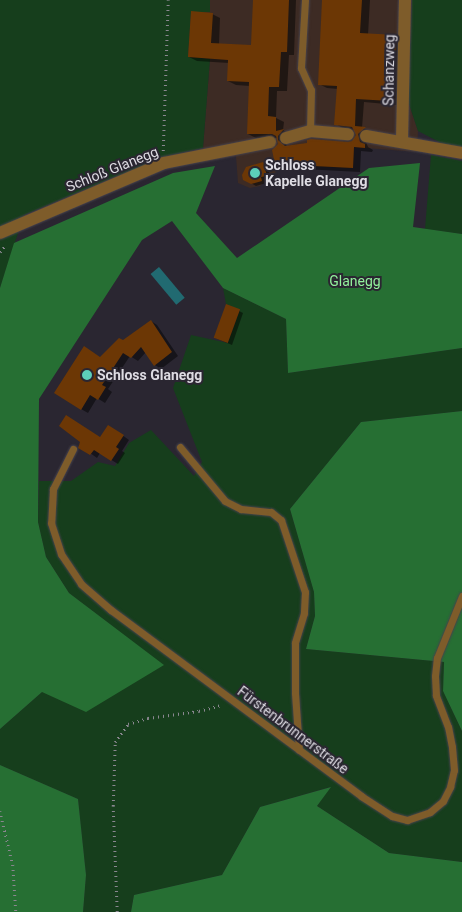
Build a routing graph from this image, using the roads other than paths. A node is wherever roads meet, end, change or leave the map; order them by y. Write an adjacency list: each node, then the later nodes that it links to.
1 (305, 0): 3 (lane)
2 (405, 0): 7 (street, Schanzweg)
3 (310, 130): 4 (street); 6 (street)
4 (348, 134)
5 (366, 136): 7 (street)
6 (286, 138)
7 (402, 141): 9 (street)
8 (270, 142): 10 (street, Schloß Glanegg)
9 (462, 153)
10 (0, 233)
11 (180, 447): 14 (lane)
12 (73, 450): 14 (lane, Fürstenbrunnerstraße)
13 (462, 596): 14 (lane, Fürstenbrunnerstraße)
14 (299, 750)

